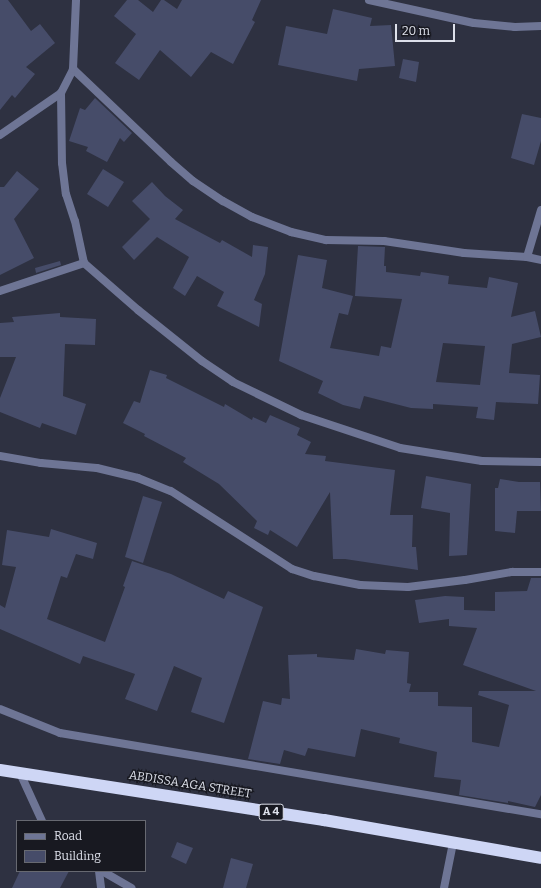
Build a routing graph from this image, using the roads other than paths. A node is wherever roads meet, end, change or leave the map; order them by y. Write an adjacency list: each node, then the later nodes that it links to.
1 (76, 0): 4 (street)
2 (369, 0): 3 (street)
3 (541, 26)
4 (73, 69): 5 (street); 8 (street)
5 (61, 93): 6 (street); 10 (street)
6 (0, 135)
7 (541, 210): 8 (street)
8 (527, 257): 9 (street)
9 (541, 260)
10 (84, 263): 11 (street); 13 (street)
11 (0, 291)
12 (0, 456): 14 (street)
13 (541, 462)
14 (541, 572)
15 (0, 709): 18 (street)
16 (1, 768): 17 (highway, ABDISSA AGA STREET / A 4)
17 (20, 773): 19 (street); 20 (highway, ABDISSA AGA STREET / A 4)
18 (541, 814)
19 (42, 820)
20 (453, 843): 21 (highway, ABDISSA AGA STREET / A 4); 26 (street)
21 (541, 858)
22 (99, 872): 24 (street)
23 (104, 872): 25 (street)
24 (102, 888)
25 (132, 888)
26 (444, 888)

